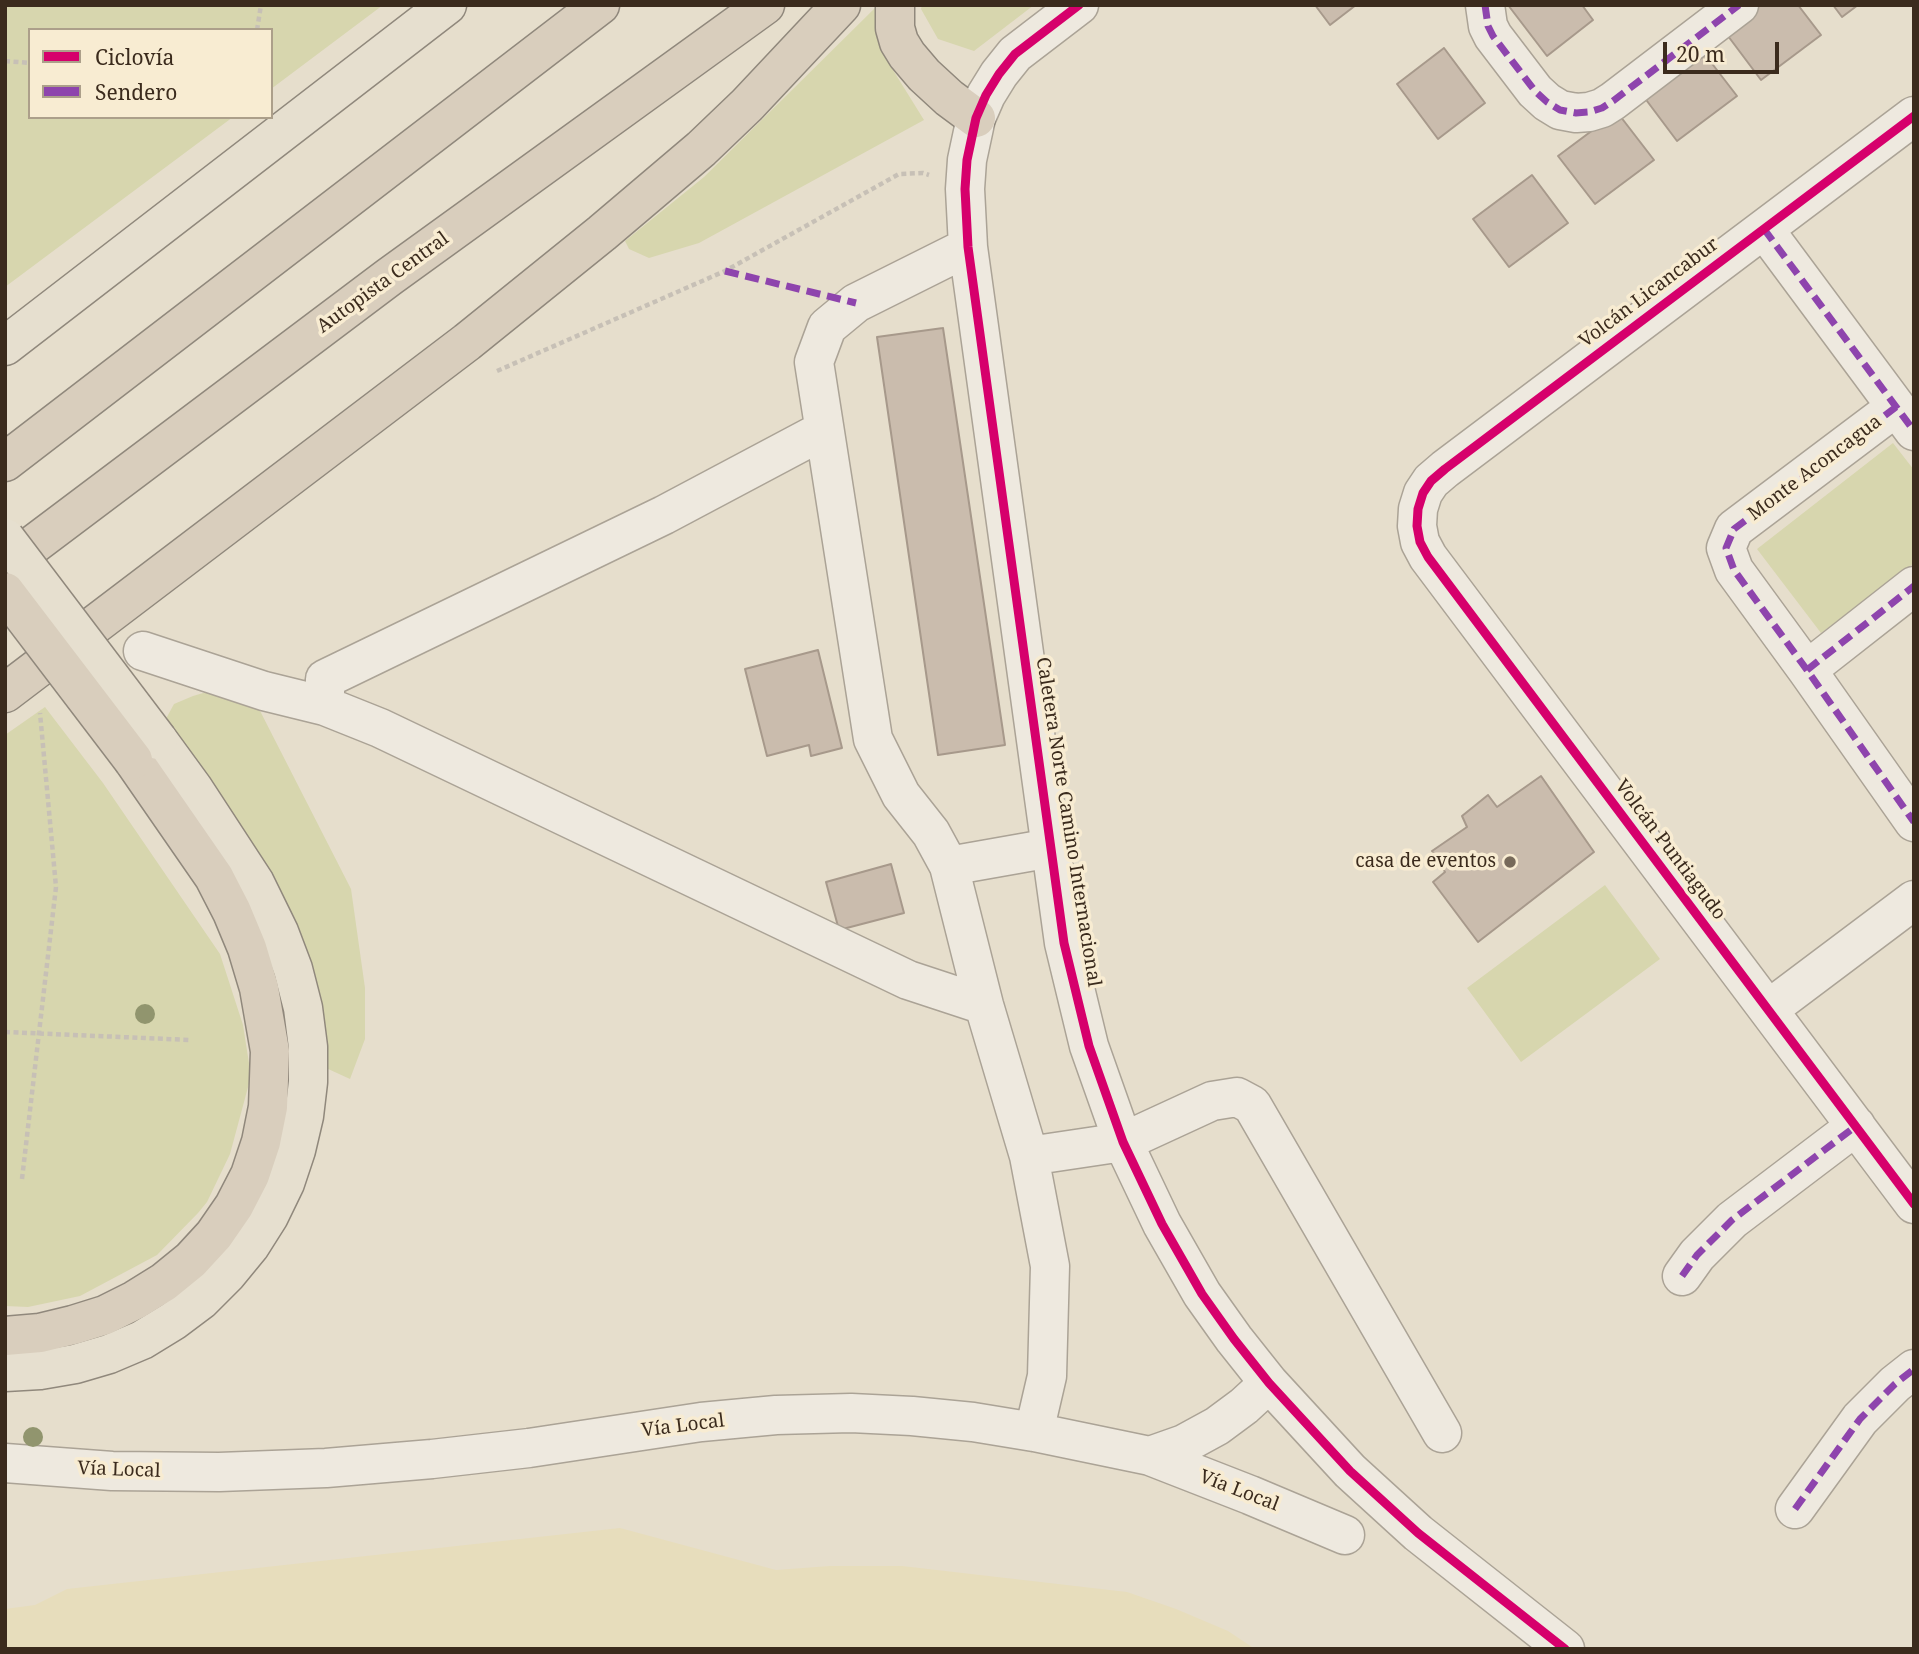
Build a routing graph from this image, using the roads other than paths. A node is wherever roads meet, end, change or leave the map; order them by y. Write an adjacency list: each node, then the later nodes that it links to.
1 (447, 5): 13 (main road)
2 (600, 5): 16 (highway)
3 (765, 5): 19 (highway, Autopista Central)
4 (841, 5): 24 (highway)
5 (895, 5): 10 (highway)
6 (1079, 5): 10 (street, Caletera Norte Camino Internacional)
7 (1485, 5): 8 (street)
8 (1739, 5)
9 (1914, 116): 11 (street, Volcán Licancabur)
10 (976, 118): 12 (street, Caletera Norte Camino Internacional)
11 (1763, 229): 14 (street, Monte Aconcagua); 17 (street, Volcán Licancabur)
12 (968, 247): 15 (street); 28 (street, Caletera Norte Camino Internacional)
13 (5, 346)
14 (1905, 419): 23 (street, Monte Aconcagua)
15 (824, 430): 25 (street); 29 (street)
16 (5, 462)
17 (1418, 509): 32 (street, Volcán Puntiagudo)
18 (5, 538): 26 (main road, bridge)
19 (5, 566)
20 (1914, 586): 23 (street)
21 (5, 592): 26 (highway, bridge)
22 (143, 651): 25 (street)
23 (1807, 670): 27 (street, Monte Aconcagua)
24 (22, 699)
25 (325, 706): 31 (street)
26 (145, 750): 38 (highway); 40 (main road)
27 (1914, 822)
28 (1051, 848): 29 (street); 34 (street, Caletera Norte Camino Internacional)
29 (949, 866): 31 (street)
30 (1914, 900): 32 (street)
31 (984, 1005): 35 (street)
32 (1769, 1009): 33 (street, Volcán Puntiagudo)
33 (1856, 1126): 36 (street, Volcán Puntiagudo); 37 (street)
34 (1124, 1143): 35 (street); 41 (street, Caletera Norte Camino Internacional); 43 (street)
35 (1029, 1156): 42 (street)
36 (1914, 1204)
37 (1682, 1276)
38 (5, 1336)
39 (1914, 1369): 46 (street)
40 (5, 1372)
41 (1269, 1383): 44 (street); 48 (street, Caletera Norte Camino Internacional)
42 (1034, 1432): 44 (street, Vía Local); 45 (street, Vía Local)
43 (1442, 1433)
44 (1150, 1457): 47 (street, Vía Local)
45 (5, 1463)
46 (1795, 1508)
47 (1345, 1535)
48 (1565, 1649)

